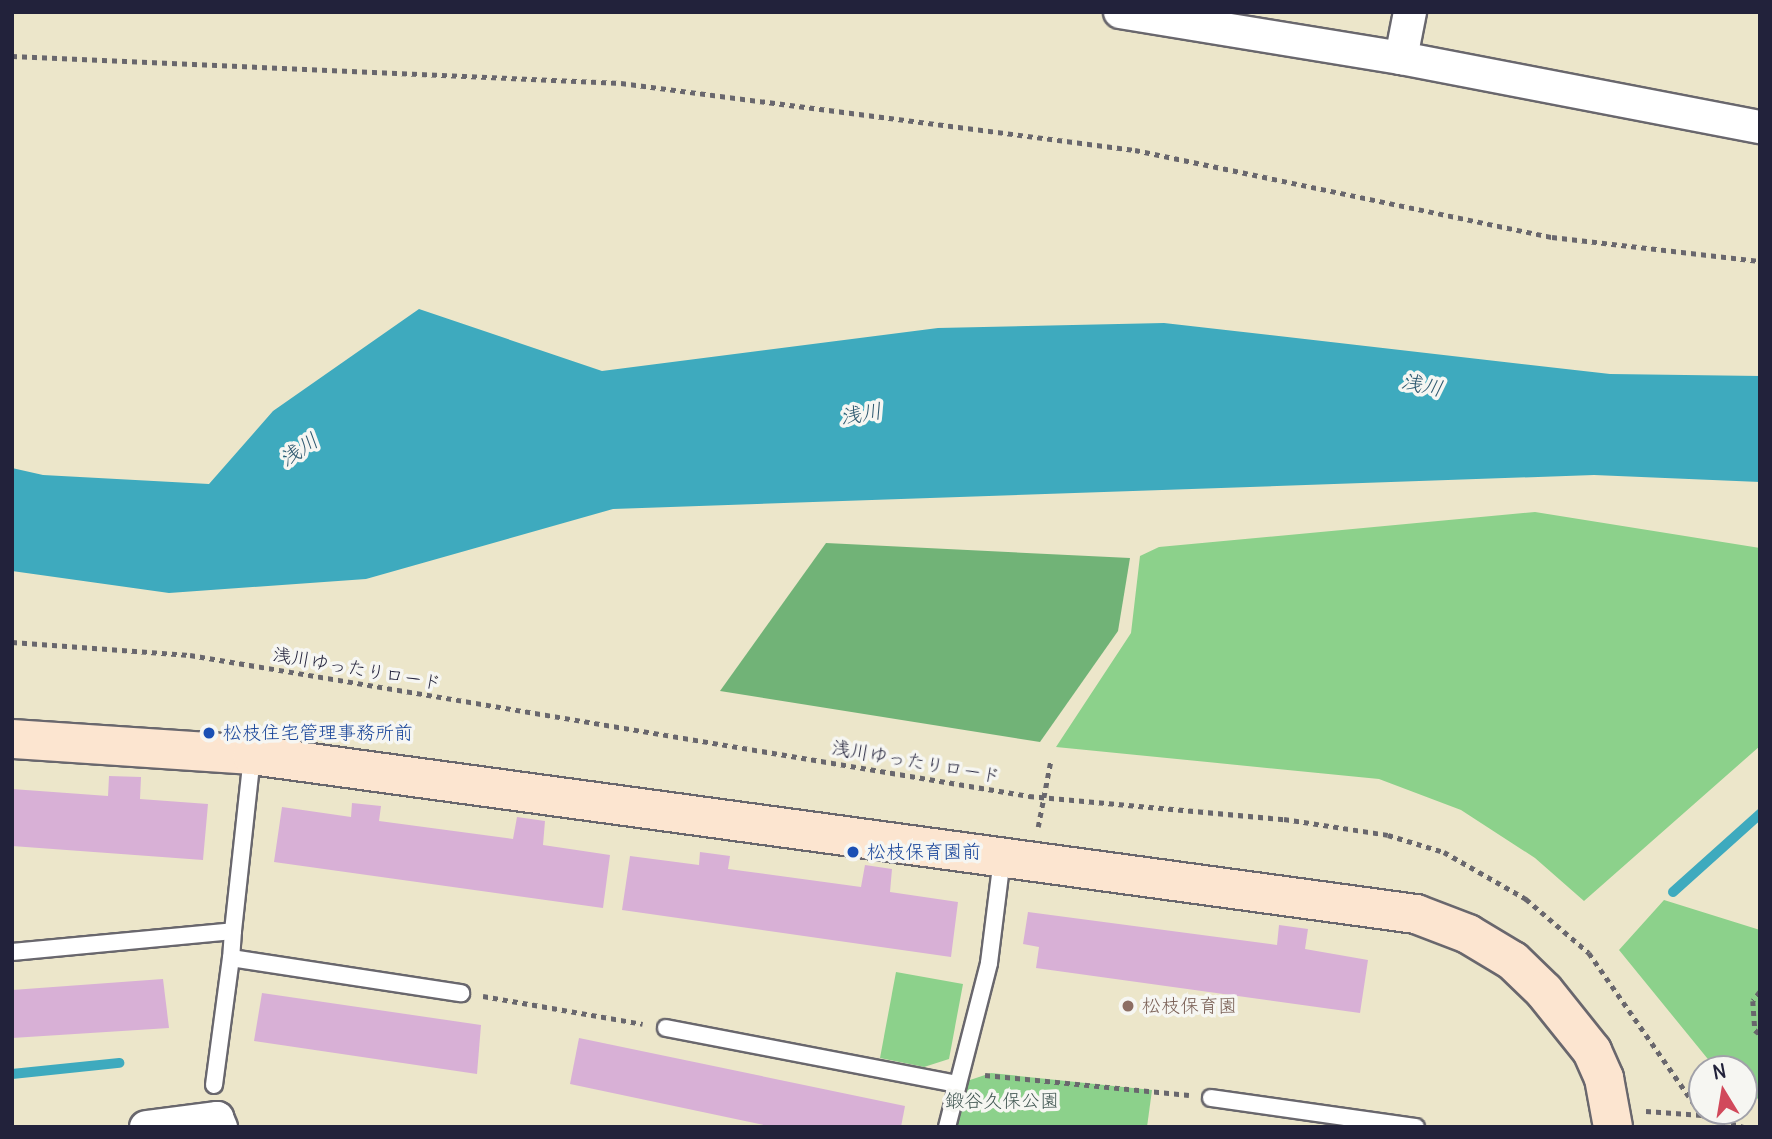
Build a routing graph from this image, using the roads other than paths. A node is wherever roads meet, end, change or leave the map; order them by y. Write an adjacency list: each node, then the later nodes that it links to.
1 (1120, 12): 3 (street)
2 (1410, 12): 3 (street)
3 (1401, 58): 4 (street)
4 (1760, 127)
5 (12, 739): 6 (street)
6 (252, 755): 7 (street); 8 (lane)
7 (1002, 858): 13 (lane); 16 (street)
8 (233, 931): 9 (lane); 10 (lane)
9 (12, 952)
10 (231, 958): 11 (lane); 14 (lane)
11 (461, 993)
12 (666, 1028): 13 (lane)
13 (958, 1084): 19 (lane)
14 (214, 1085)
15 (1211, 1098): 20 (lane)
16 (1625, 1119)
17 (146, 1127): 18 (street)
18 (221, 1127)
19 (947, 1127)
20 (1416, 1127)

